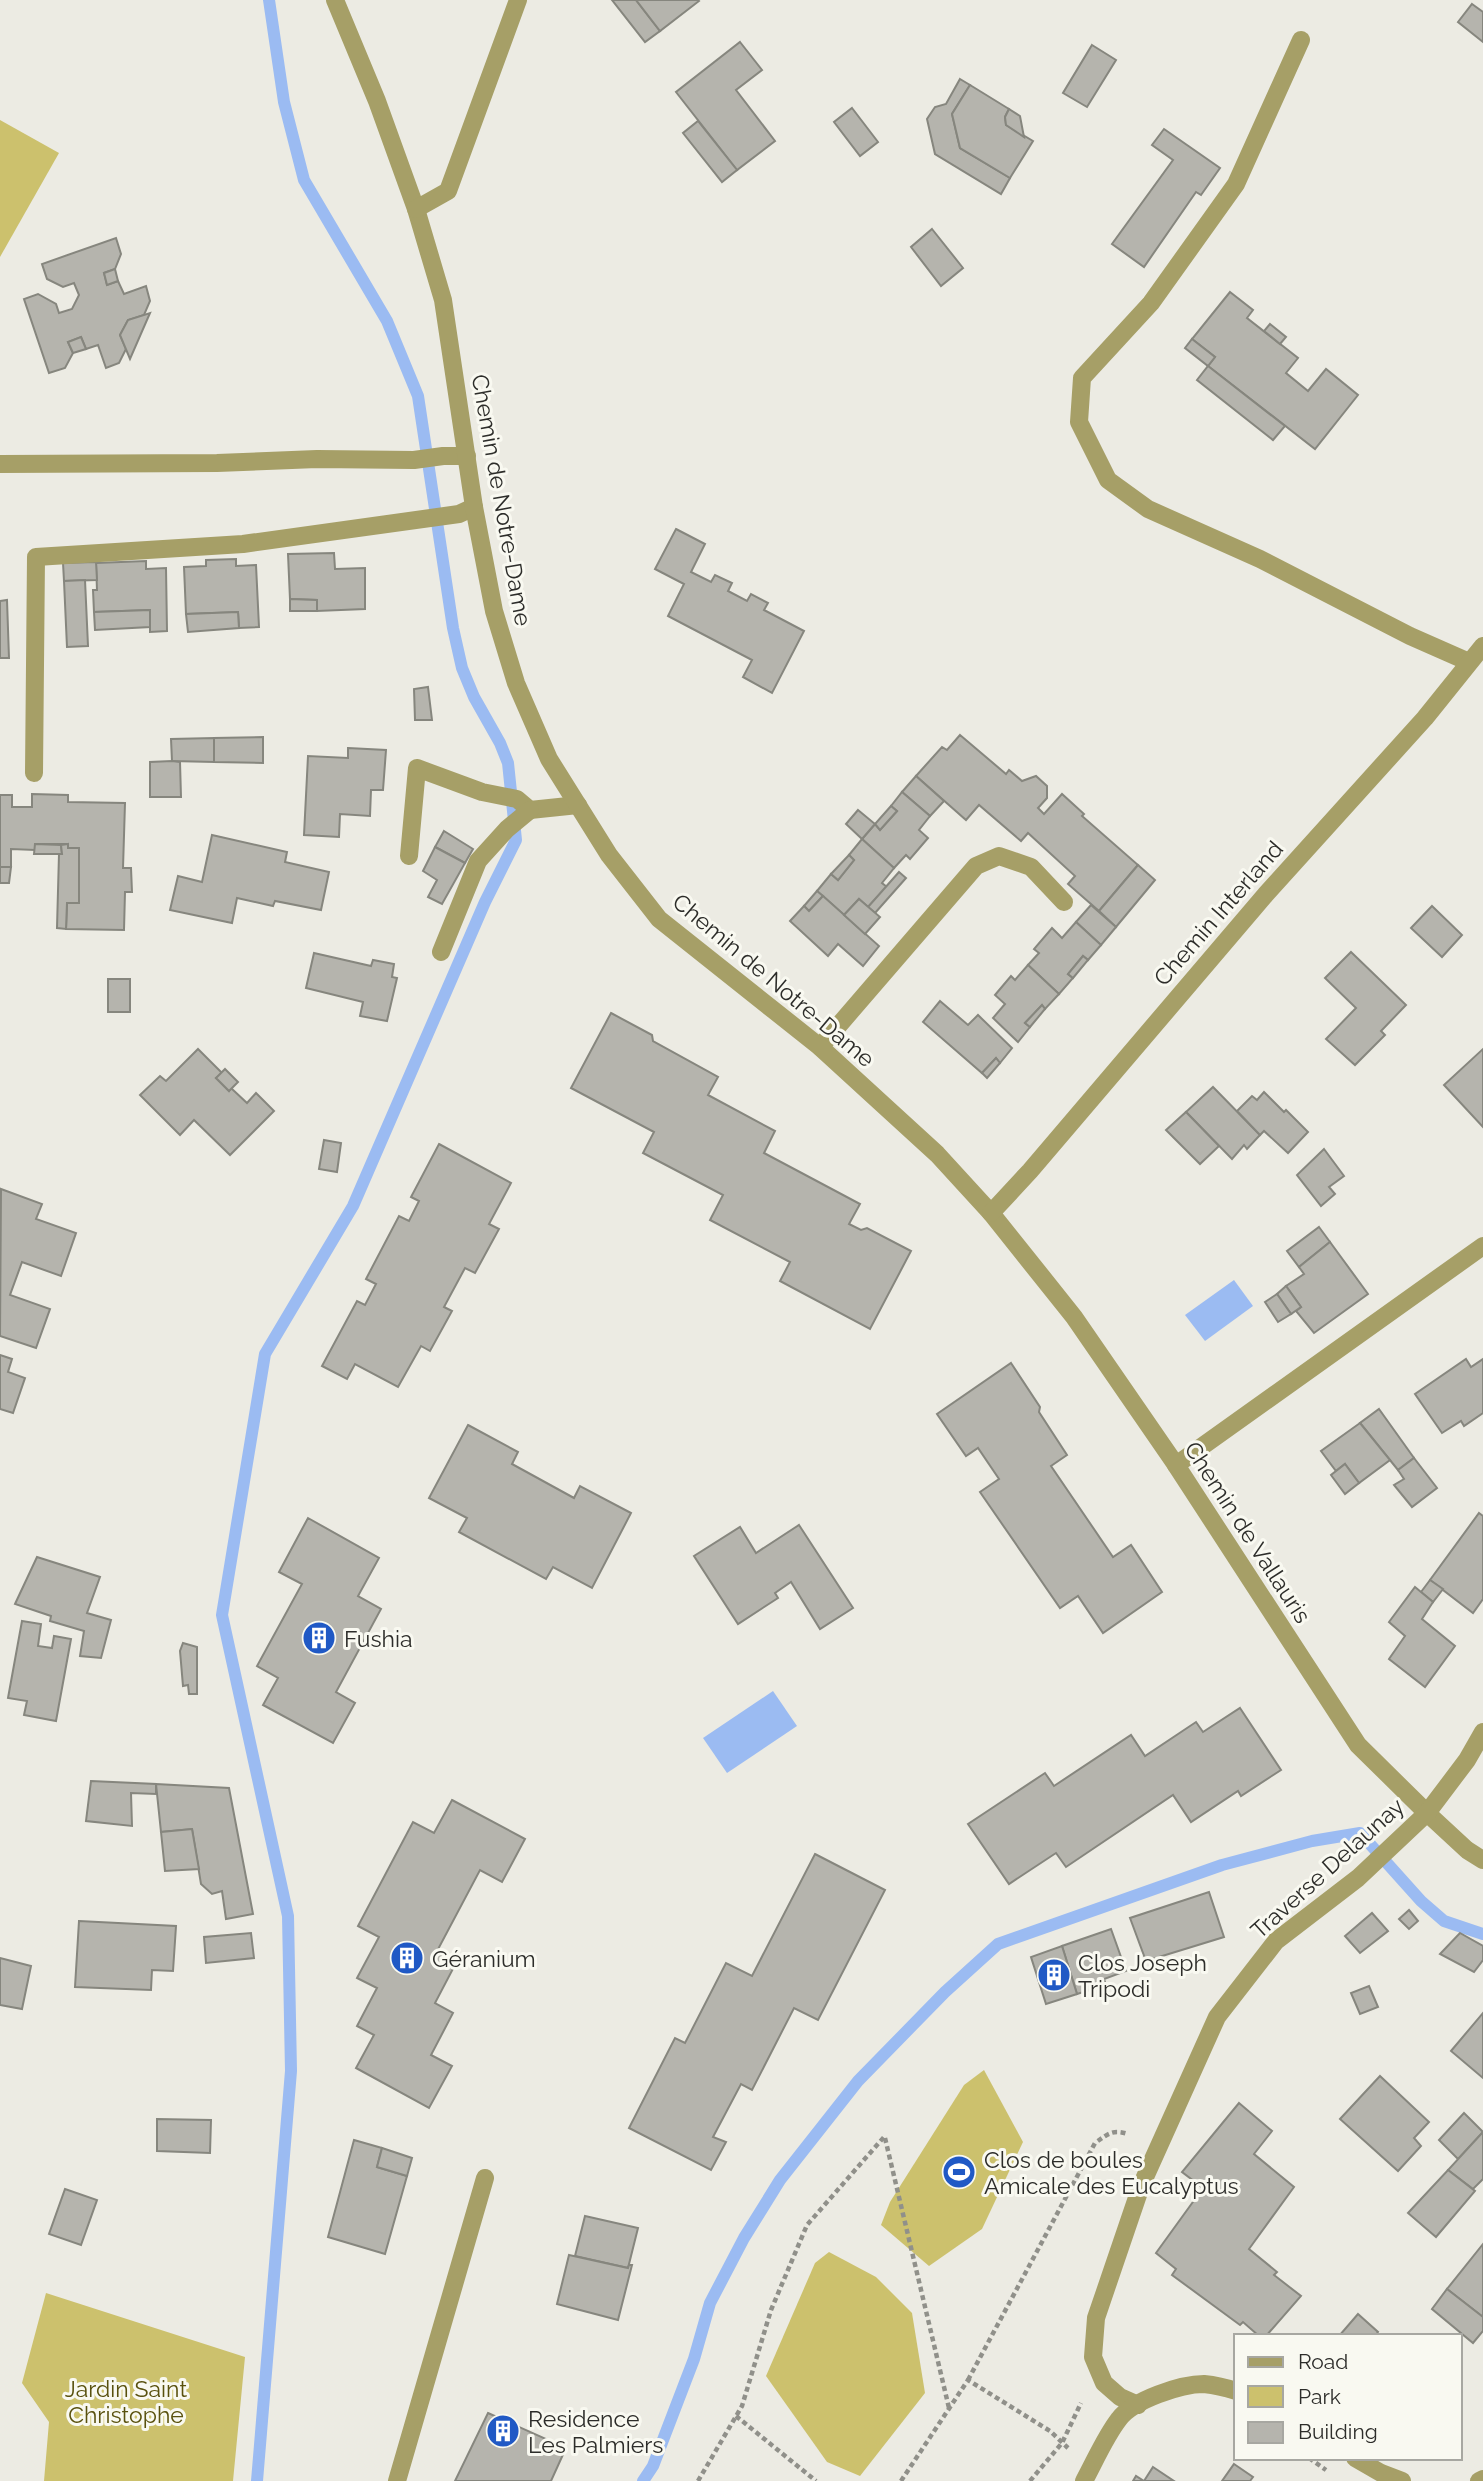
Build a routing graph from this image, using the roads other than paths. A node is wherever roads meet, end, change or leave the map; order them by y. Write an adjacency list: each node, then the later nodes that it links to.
1 (335, 0): 4 (street, Chemin de Notre-Dame)
2 (518, 0): 4 (street)
3 (1301, 40): 9 (street)
4 (416, 209): 5 (street, Chemin de Notre-Dame)
5 (467, 456): 6 (street); 7 (street, Chemin de Notre-Dame)
6 (0, 464)
7 (466, 511): 10 (street); 12 (street, Chemin de Notre-Dame)
8 (1483, 646): 9 (street, Chemin Interland)
9 (1469, 662): 17 (street, Chemin Interland)
10 (34, 773)
11 (523, 805): 12 (street); 13 (street); 15 (street)
12 (578, 805): 16 (street, Chemin de Notre-Dame)
13 (408, 856)
14 (1064, 902): 16 (street)
15 (441, 952)
16 (820, 1047): 17 (street, Chemin de Notre-Dame)
17 (991, 1213): 19 (street, Chemin de Vallauris)
18 (1483, 1246): 19 (street)
19 (1176, 1465): 21 (street, Chemin de Vallauris)
20 (1483, 1732): 21 (street, Traverse Delaunay)
21 (1427, 1813): 22 (street, Chemin de Vallauris); 25 (street, Traverse Delaunay)
22 (1483, 1860)
23 (485, 2178): 27 (street)
24 (1234, 2391): 25 (street)
25 (1138, 2405): 28 (street)
26 (1358, 2460): 29 (street)
27 (397, 2481)
28 (1084, 2481)
29 (1402, 2481)

